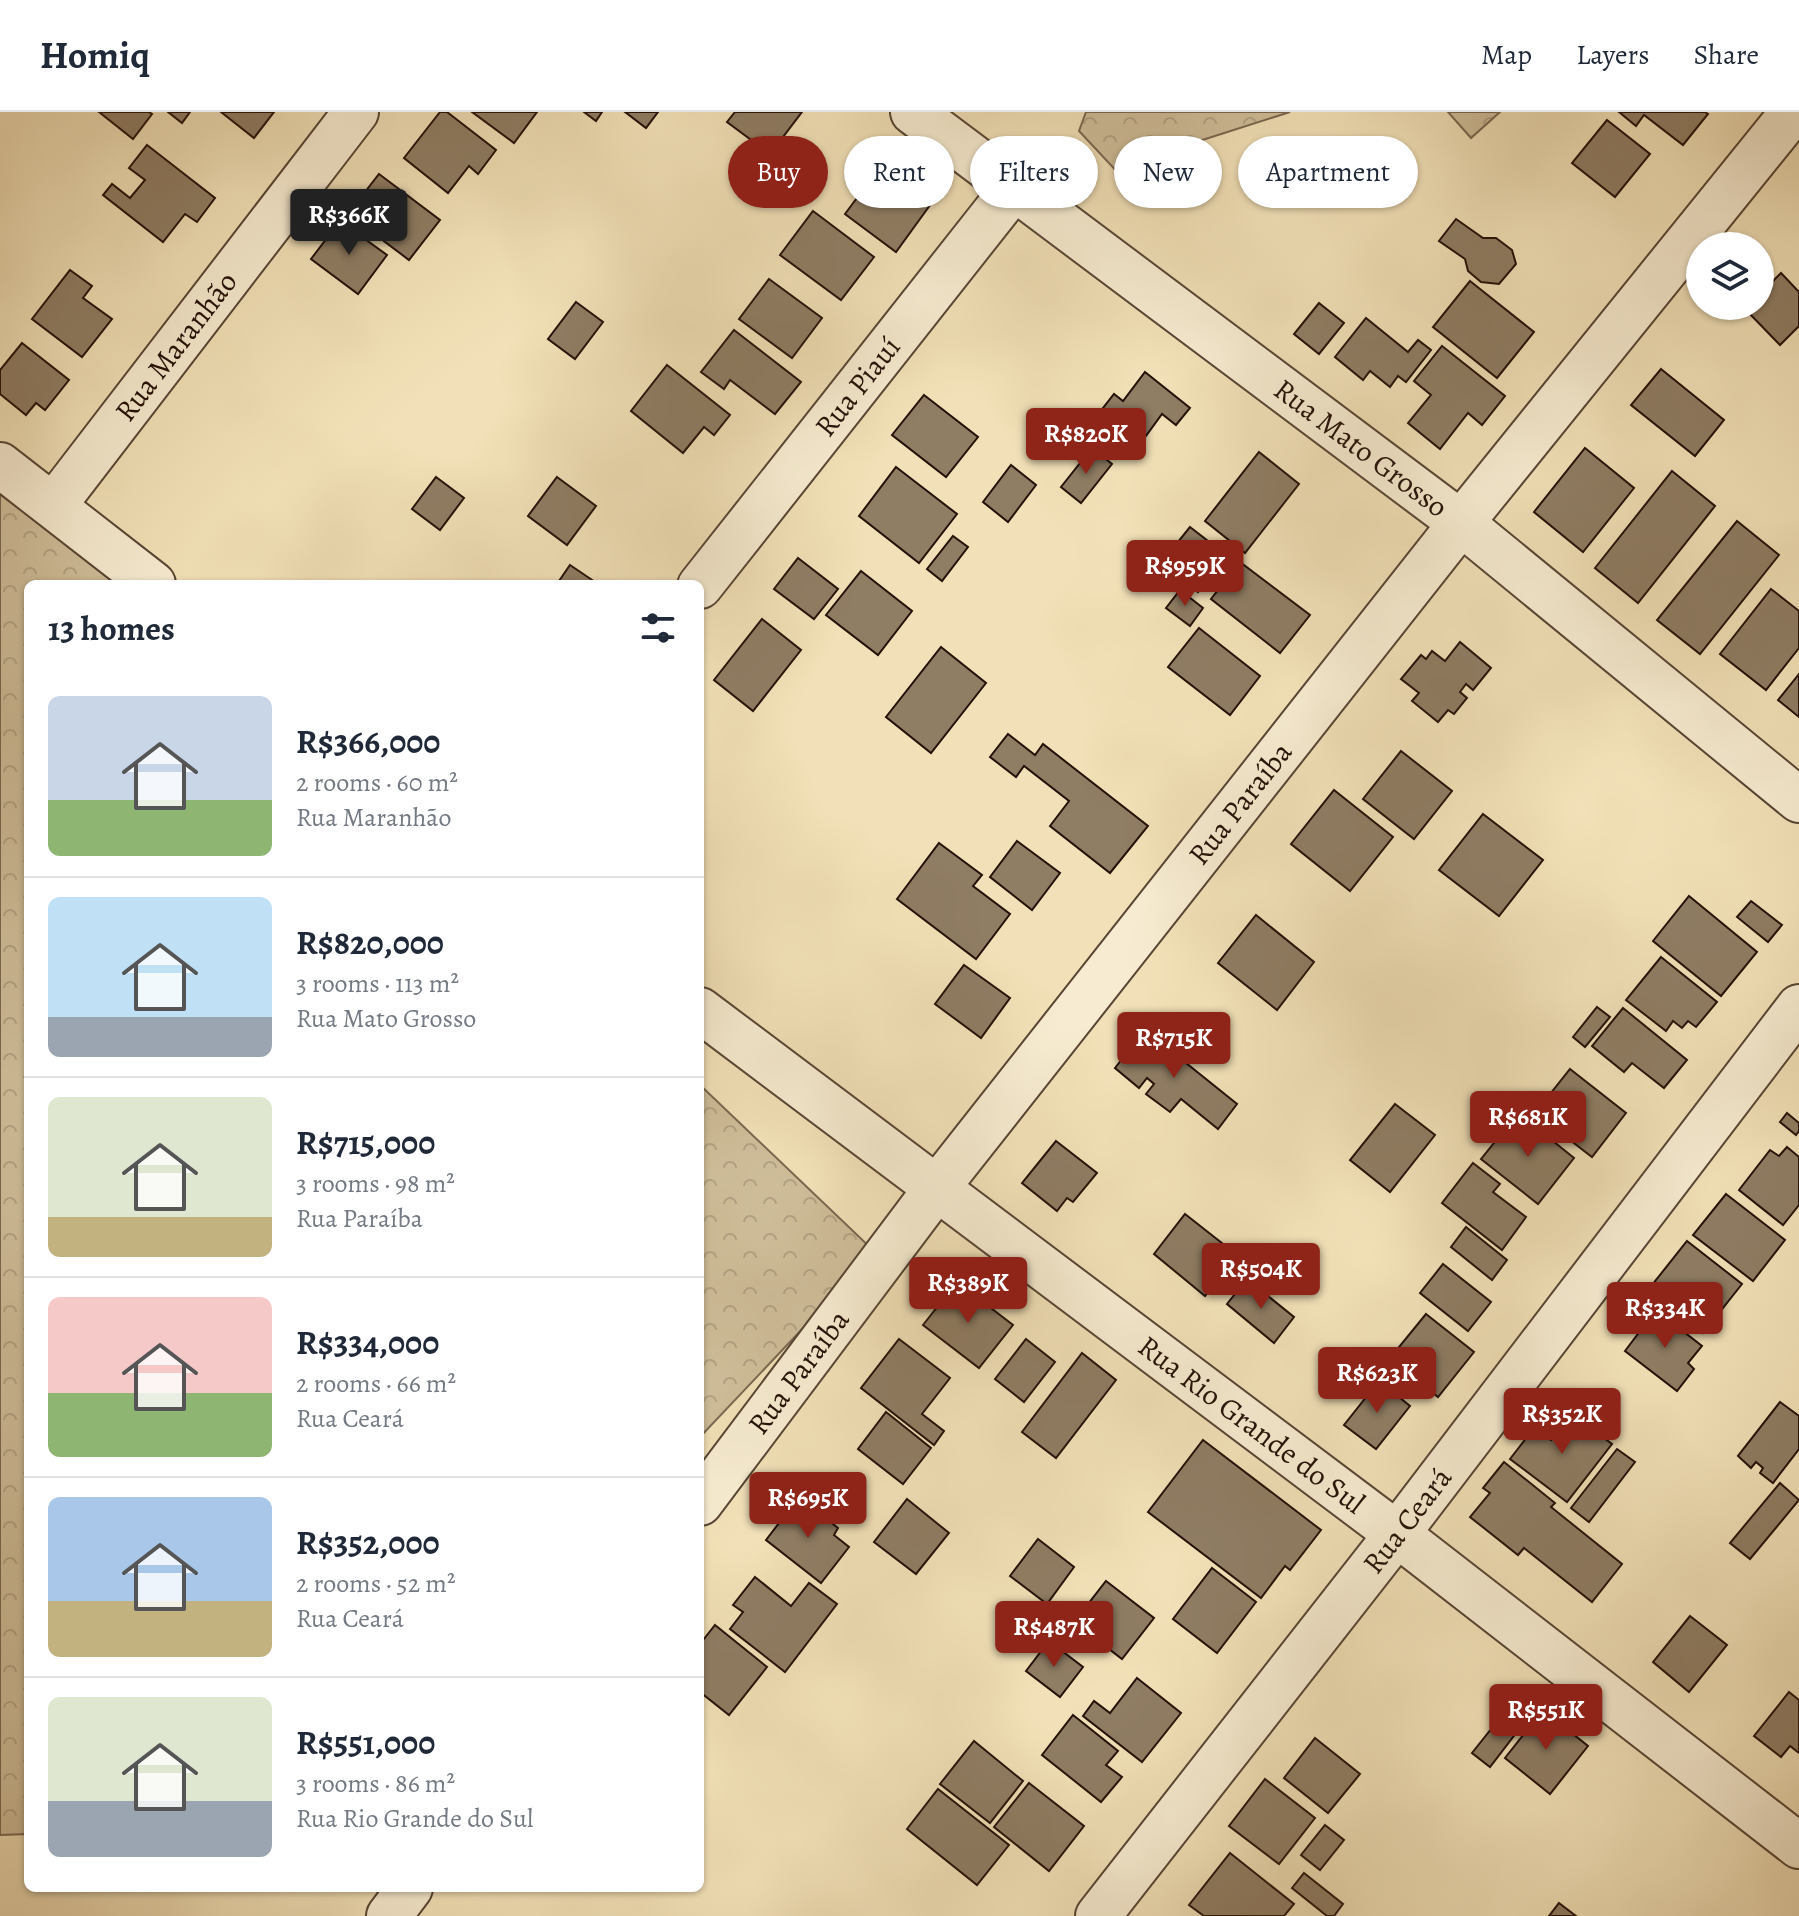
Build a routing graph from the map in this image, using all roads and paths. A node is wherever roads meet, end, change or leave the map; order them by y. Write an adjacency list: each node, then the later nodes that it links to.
1 (356, 112): 8 (street, Rua Maranhão)
2 (913, 112): 4 (street, Rua Mato Grosso)
3 (1793, 112): 9 (street, Rua Paraíba)
4 (970, 155)
5 (998, 208): 11 (street, Rua Piauí)
6 (1041, 208): 9 (street, Rua Mato Grosso)
7 (0, 465): 8 (street)
8 (54, 505): 10 (street)
9 (1461, 523): 12 (street, Rua Mato Grosso); 15 (street, Rua Paraíba)
10 (148, 580)
11 (704, 581)
12 (1799, 800)
13 (1799, 1007): 17 (street, Rua Ceará)
14 (704, 1013): 15 (street, Rua Rio Grande do Sul)
15 (936, 1189): 16 (street, Rua Paraíba); 17 (street, Rua Rio Grande do Sul)
16 (704, 1498)
17 (1397, 1534): 18 (street, Rua Rio Grande do Sul); 21 (street, Rua Ceará)
18 (1799, 1846)
19 (407, 1892): 20 (street)
20 (389, 1916)
21 (1098, 1916)

